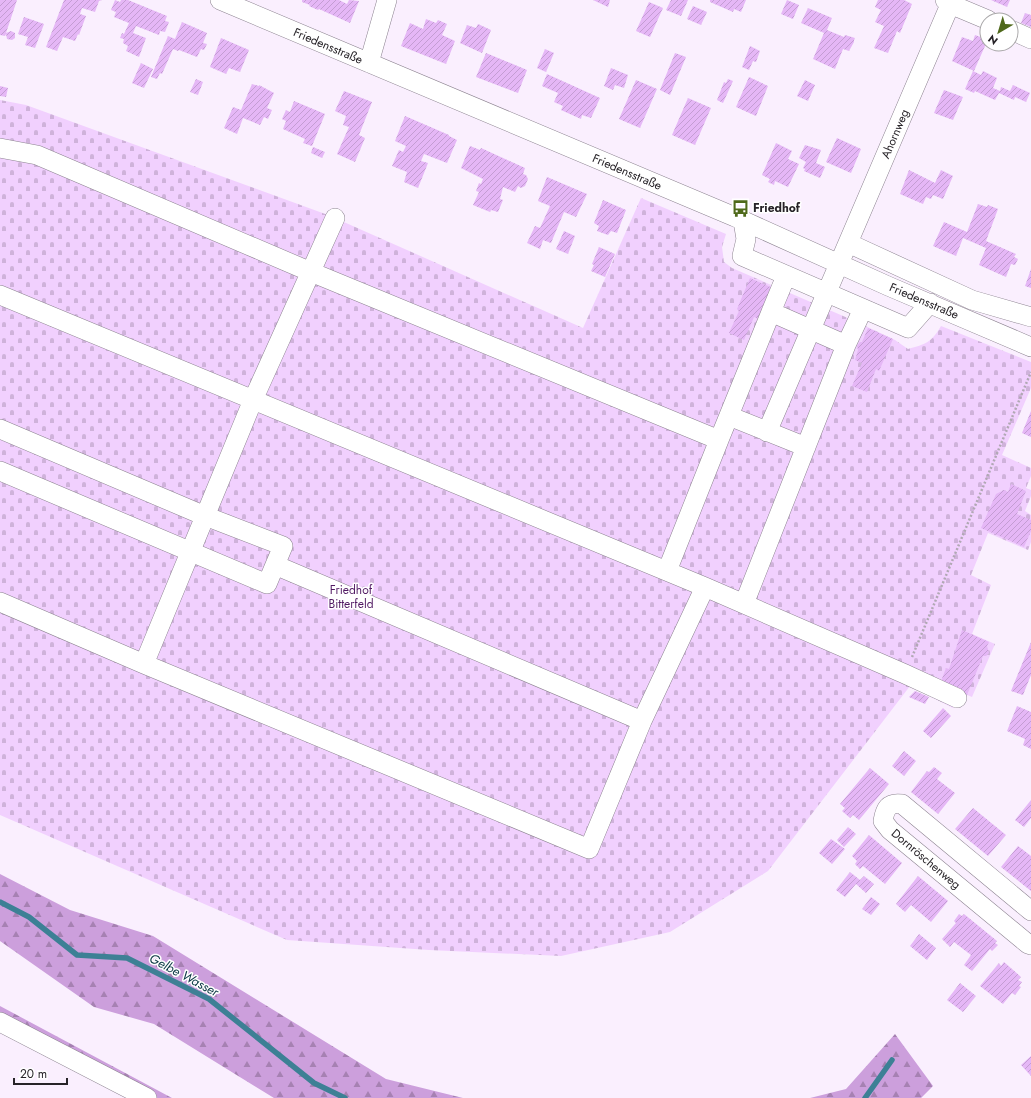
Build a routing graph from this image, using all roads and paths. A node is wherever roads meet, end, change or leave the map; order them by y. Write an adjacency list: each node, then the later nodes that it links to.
1 (220, 0): 7 (street, Friedensstraße)
2 (386, 0): 7 (street)
3 (949, 1): 4 (street, Ahornweg); 11 (street, Ahornweg)
4 (979, 16)
5 (1019, 34): 6 (street)
6 (1031, 39)
7 (369, 63): 10 (street, Friedensstraße)
8 (0, 148): 13 (street)
9 (335, 218): 13 (street)
10 (743, 221): 12 (street, Friedensstraße); 14 (street)
11 (848, 243): 12 (street, Ahornweg); 20 (street, Friedensstraße)
12 (839, 264): 15 (street, Ahornweg); 17 (street, Friedensstraße)
13 (310, 272): 25 (street); 29 (street)
14 (786, 276): 15 (street); 19 (street)
15 (826, 293): 18 (street); 21 (street, Ahornweg)
16 (0, 295): 25 (street)
17 (930, 303): 18 (street); 23 (street, Friedensstraße)
18 (863, 308): 22 (street)
19 (771, 312): 21 (street); 26 (street)
20 (1031, 317)
21 (811, 330): 22 (street); 28 (street, Ahornweg)
22 (846, 344): 30 (street)
23 (1031, 347)
24 (1031, 372): 40 (path)
25 (253, 400): 32 (street); 35 (street)
26 (729, 416): 28 (street); 29 (street)
27 (0, 429): 32 (street)
28 (767, 432): 30 (street)
29 (719, 440): 35 (street)
30 (806, 447): 38 (street)
31 (0, 471): 33 (street)
32 (205, 516): 33 (street); 34 (street)
33 (191, 551): 34 (street); 39 (street)
34 (275, 565): 42 (street)
35 (667, 571): 36 (street)
36 (706, 587): 38 (street); 42 (street)
37 (0, 602): 39 (street)
38 (744, 604): 40 (street)
39 (144, 664): 42 (street)
40 (905, 674): 41 (street)
41 (957, 698)
42 (642, 721)
43 (1031, 912): 44 (street, Dornröschenweg)
44 (1031, 944)
45 (0, 1022): 46 (street)
46 (148, 1098)

